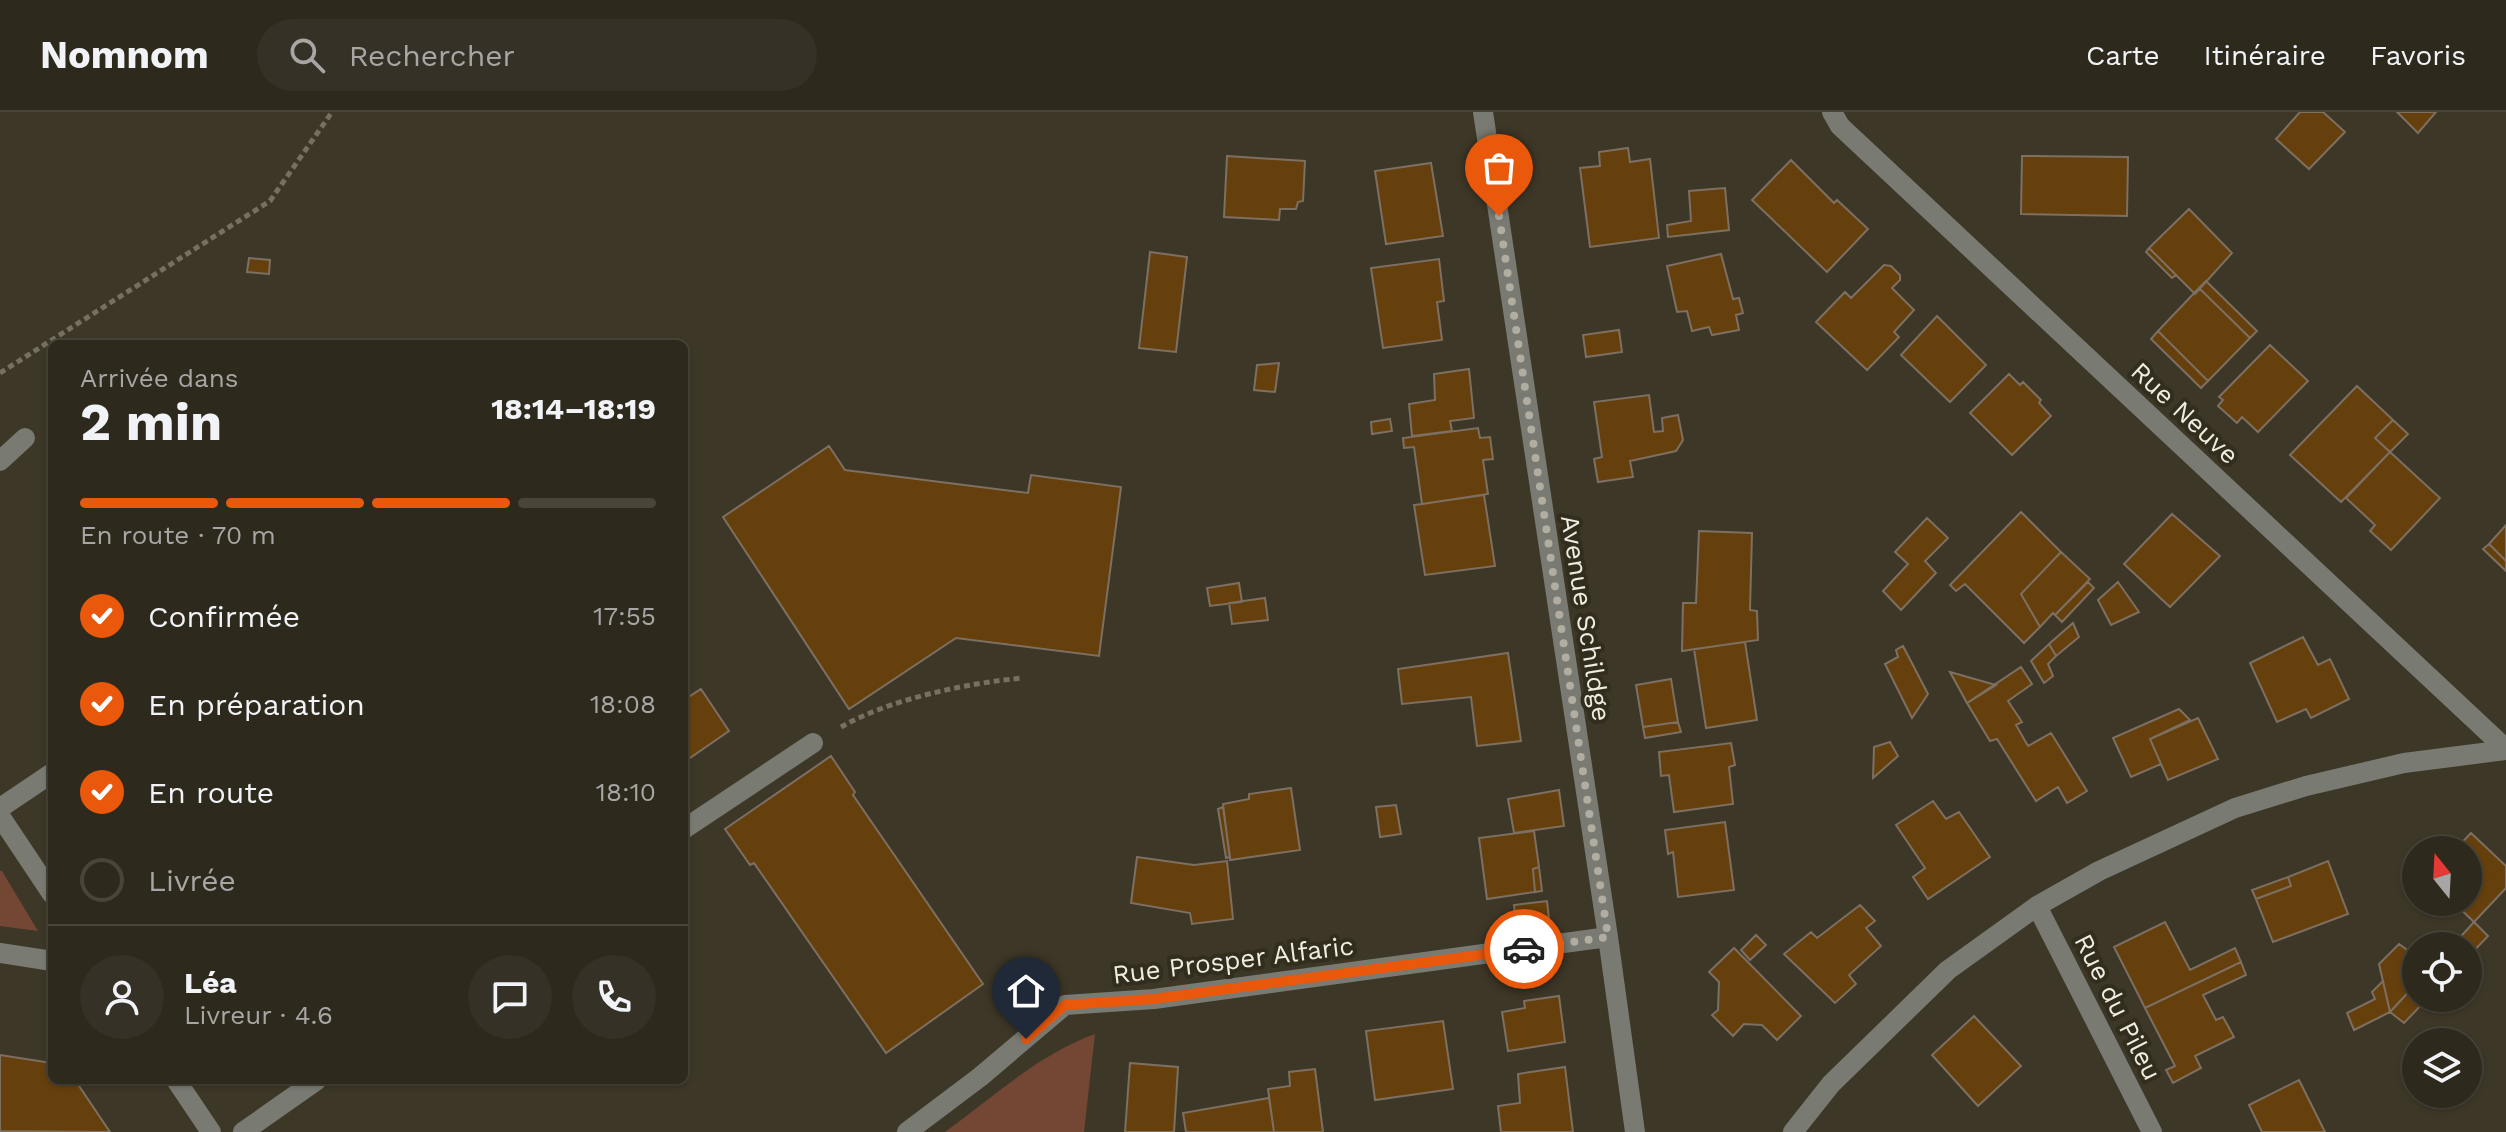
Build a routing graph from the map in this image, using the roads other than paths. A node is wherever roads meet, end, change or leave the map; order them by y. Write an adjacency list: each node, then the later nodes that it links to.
1 (1483, 112): 15 (street, Avenue Schildge)
2 (1832, 112): 6 (street, Rue Neuve)
3 (25, 438): 4 (street)
4 (0, 461)
5 (813, 743): 10 (street)
6 (2506, 750): 14 (street)
7 (48, 776): 8 (street)
8 (0, 808)
9 (0, 816): 12 (street)
10 (688, 826)
11 (0, 848): 12 (street)
12 (23, 851): 13 (street)
13 (48, 888)
14 (2037, 906): 24 (street); 25 (street, Rue du Pileu)
15 (1608, 937): 22 (street, Rue Prosper Alfaric); 23 (street, Avenue Schildge)
16 (0, 953): 17 (street)
17 (48, 960)
18 (179, 1084): 20 (street)
19 (311, 1084): 21 (street)
20 (211, 1132)
21 (243, 1132)
22 (907, 1132)
23 (1635, 1132)
24 (1793, 1132)
25 (2152, 1132)

